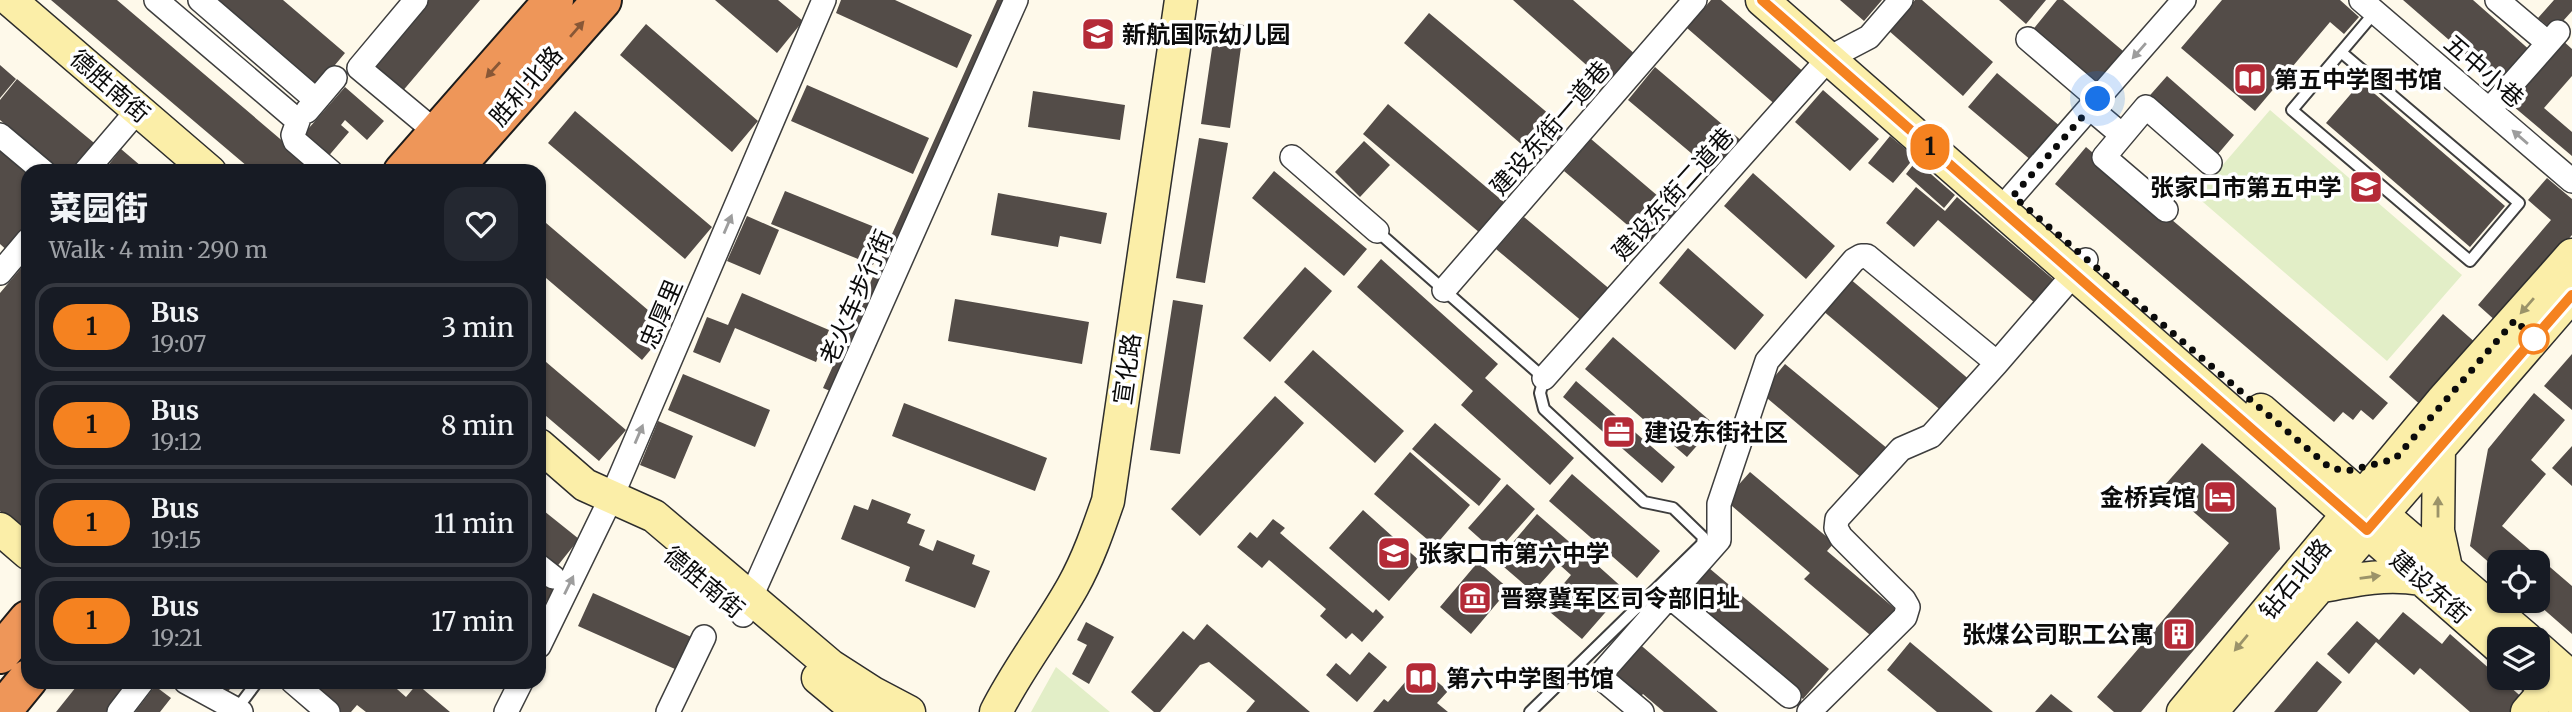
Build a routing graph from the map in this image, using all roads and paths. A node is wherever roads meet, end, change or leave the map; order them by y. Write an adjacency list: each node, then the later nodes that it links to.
1 (10, 0): 26 (main road, 德胜南街)
2 (156, 0): 27 (street)
3 (200, 0): 23 (street)
4 (416, 0): 28 (street)
5 (554, 0): 28 (highway, 胜利北路, one-way to 28)
6 (602, 0): 39 (highway, 胜利北路, one-way to 6)
7 (824, 0): 57 (street, 忠厚里, one-way to 7)
8 (1016, 0): 65 (street, 老火车步行街)
9 (1165, 0): 90 (main road, 宣化路)
10 (1181, 0): 91 (main road, 宣化路)
11 (1695, 0): 48 (street, 建设东街一道巷)
12 (1762, 0): 21 (main road, 建设东街)
13 (1790, 0): 21 (main road, 建设东街)
14 (1901, 0): 21 (street, 建设东街二道巷)
15 (2184, 0): 24 (street, one-way to 24)
16 (2497, 0): 25 (street)
17 (2368, 6): 20 (lane); 25 (street, 五中小巷)
18 (0, 16): 26 (main road, 德胜南街)
19 (2028, 39): 24 (street)
20 (2341, 52): 20 (lane)
21 (1838, 54): 41 (main road, 建设东街); 51 (street, 建设东街二道巷)
22 (335, 78): 23 (street)
23 (316, 100): 27 (street)
24 (2094, 103): 30 (street); 41 (street)
25 (2489, 110): 40 (street, 五中小巷, one-way to 25)
26 (132, 117): 34 (street); 35 (main road, 德胜南街); 36 (main road, 德胜南街)
27 (298, 121): 37 (street)
28 (437, 133): 38 (highway, 胜利北路)
29 (0, 135): 33 (street)
30 (2122, 135): 32 (street); 42 (street)
31 (1292, 157): 43 (street)
32 (2210, 163)
33 (34, 164)
34 (92, 164)
35 (174, 164)
36 (199, 164)
37 (322, 164)
38 (410, 164)
39 (457, 164)
40 (2572, 181)
41 (2007, 203): 46 (main road, 建设东街)
42 (2166, 210)
43 (1377, 231): 48 (lane)
44 (21, 247): 47 (street)
45 (2572, 254): 54 (main road, 钻石北路, one-way to 54)
46 (2080, 266): 50 (street); 56 (main road, 建设东街)
47 (2, 267)
48 (1444, 289): 51 (lane)
49 (2572, 295): 52 (main road, 钻石北路)
50 (1997, 363): 64 (street); 94 (street)
51 (1544, 378): 92 (lane)
52 (2439, 446): 58 (main road, 钻石北路); 62 (main road, one-way to 52)
53 (546, 451): 57 (main road, 德胜南街)
54 (2395, 459): 56 (main road); 58 (main road, 钻石北路)
55 (546, 473): 57 (main road, 德胜南街)
56 (2322, 477): 58 (main road, 建设东街); 61 (main road)
57 (609, 504): 65 (main road, 德胜南街); 68 (street, 忠厚里, one-way to 57)
58 (2365, 514): 61 (main road, 钻石北路); 62 (main road, 建设东街); 63 (main road, 钻石北路)
59 (0, 529): 60 (main road)
60 (21, 547)
61 (2316, 553): 95 (main road, 钻石北路, one-way to 95)
62 (2434, 573): 63 (main road, one-way to 62); 66 (main road, 建设东街); 69 (main road, 建设东街)
63 (2318, 587): 96 (main road, 钻石北路)
64 (1669, 596): 80 (street); 93 (street)
65 (747, 606): 72 (main road, 德胜南街); 87 (main road, 德胜南街)
66 (2510, 627)
67 (21, 628): 71 (highway)
68 (546, 632)
69 (2487, 633)
70 (704, 637): 86 (street)
71 (0, 654)
72 (831, 666): 88 (main road, 德胜南街); 89 (main road, 德胜南街)
73 (21, 688): 82 (highway)
74 (137, 689): 83 (street)
75 (199, 689): 81 (street)
76 (252, 689): 81 (lane)
77 (301, 689): 84 (street)
78 (518, 689): 85 (street)
79 (2546, 690): 97 (main road)
80 (1782, 704): 94 (street)
81 (238, 711)
82 (1, 712)
83 (120, 712)
84 (328, 712)
85 (506, 712)
86 (668, 712)
87 (859, 712)
88 (887, 712)
89 (909, 712)
90 (985, 712)
91 (996, 712)
92 (1530, 712)
93 (1642, 712)
94 (1808, 712)
95 (2183, 712)
96 (2211, 712)
97 (2572, 712)

